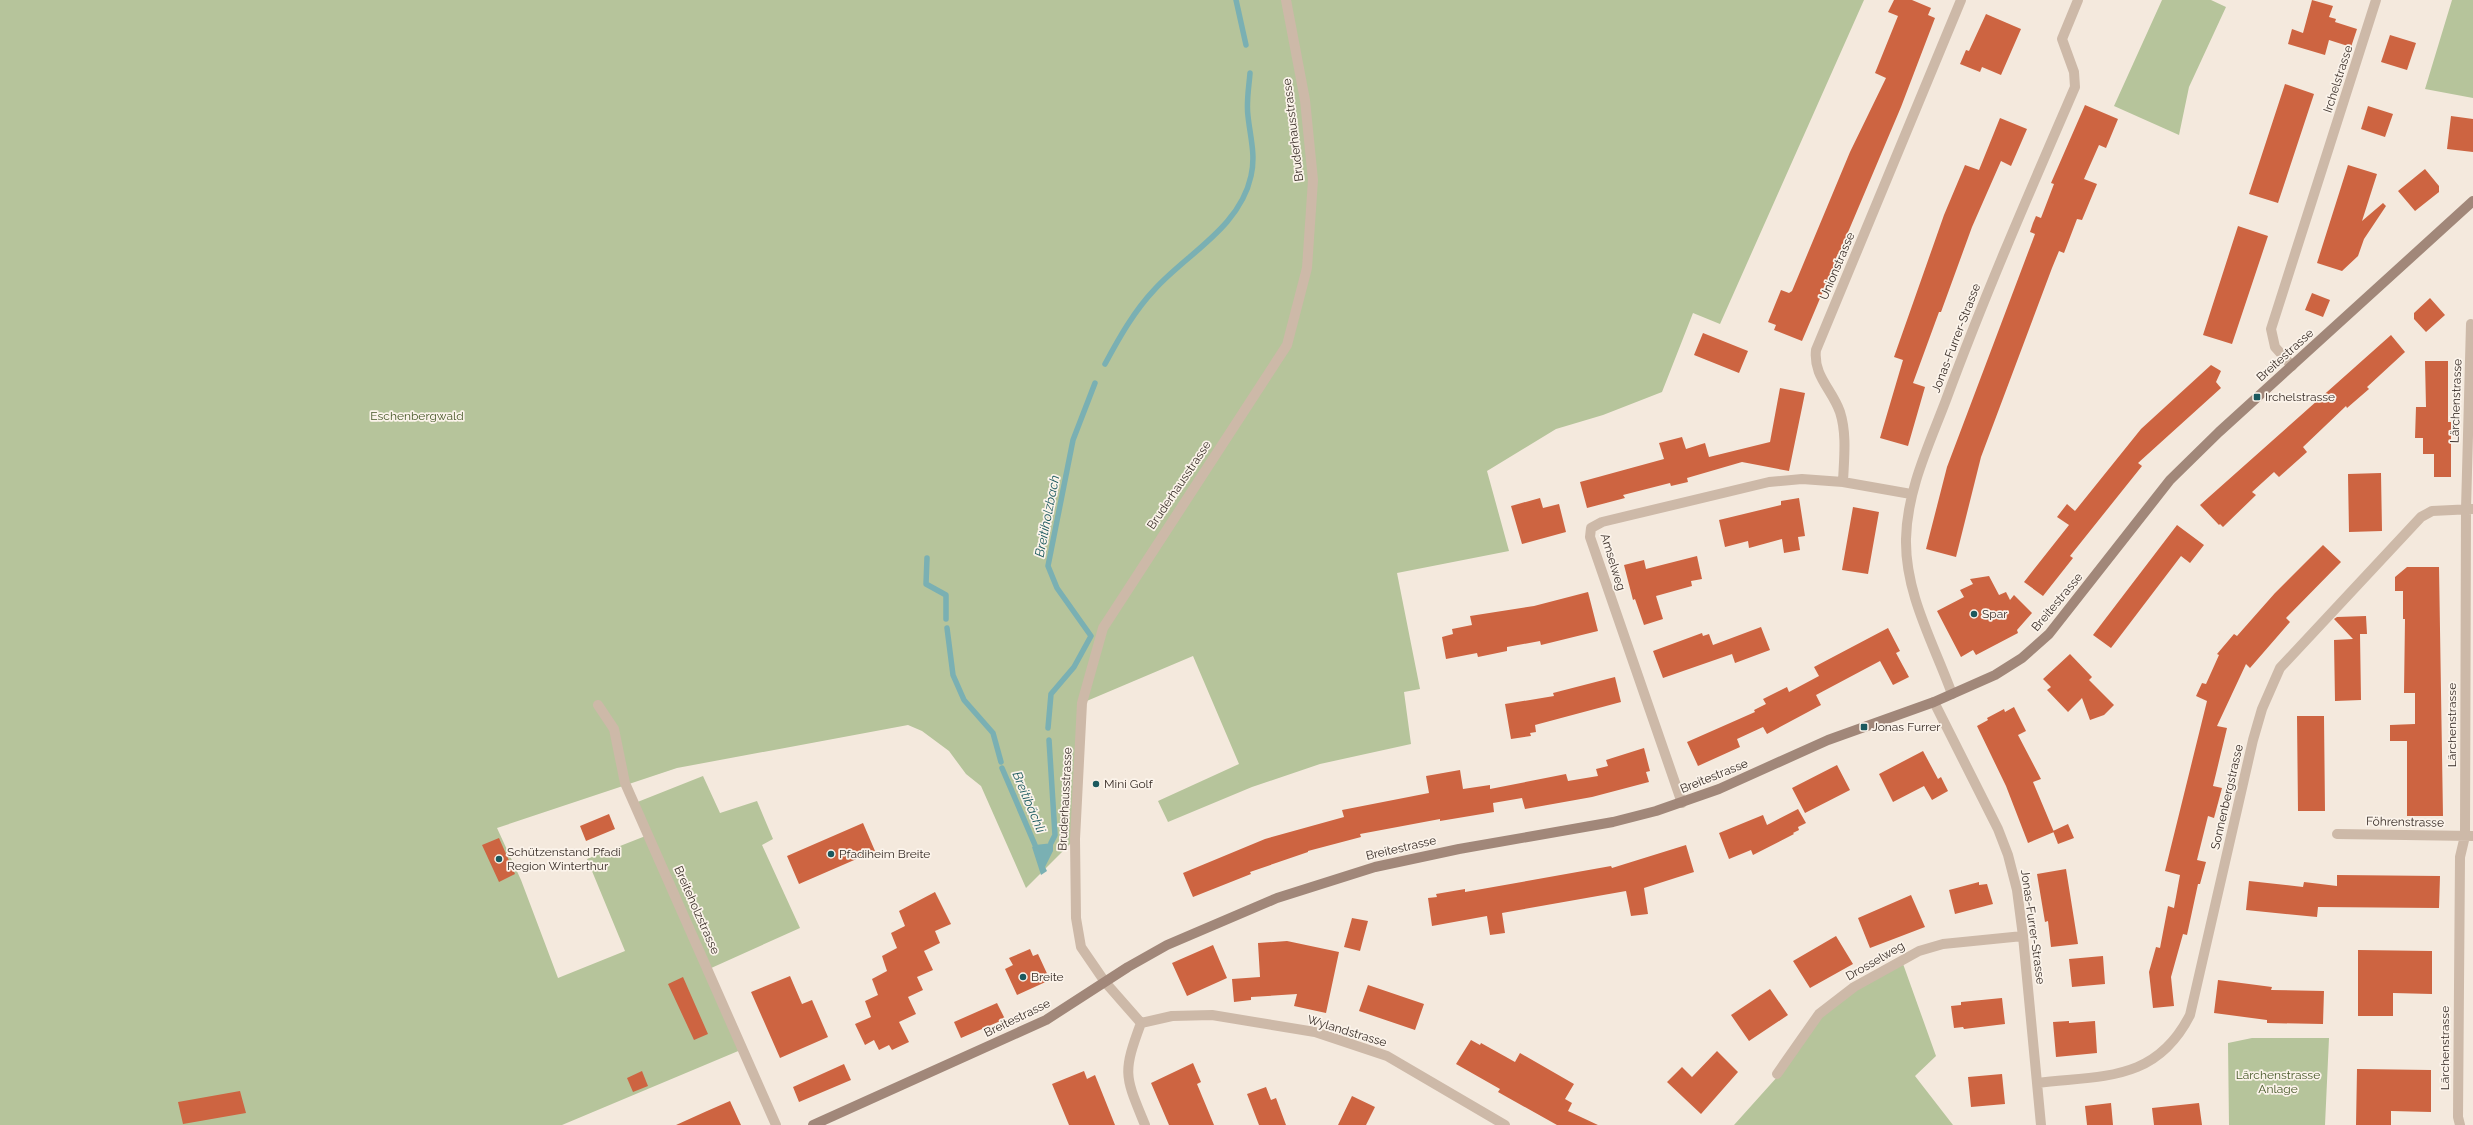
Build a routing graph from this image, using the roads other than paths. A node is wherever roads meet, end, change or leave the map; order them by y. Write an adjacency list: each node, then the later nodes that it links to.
1 (1286, 0): 18 (street, Bruderhausstrasse)
2 (1962, 0): 8 (street, Unionstrasse)
3 (2078, 0): 9 (street, Jonas-Furrer-Strasse)
4 (2376, 0): 7 (street, Irchelstrasse)
5 (2473, 201): 7 (main road, Breitestrasse)
6 (2472, 324): 10 (street, Lärchenstrasse)
7 (2292, 366): 11 (main road, Breitestrasse)
8 (1843, 482): 9 (street); 14 (street, Amselweg)
9 (1911, 494): 11 (street, Jonas-Furrer-Strasse)
10 (2469, 509): 16 (street, Lärchenstrasse); 21 (street, Sonnenbergstrasse)
11 (1952, 694): 12 (main road, Breitestrasse)
12 (1934, 702): 14 (main road, Breitestrasse); 17 (street, Jonas-Furrer-Strasse)
13 (598, 706): 22 (street, Breiteholzstrasse)
14 (1682, 803): 18 (main road, Breitestrasse)
15 (2337, 834): 16 (street, Föhrenstrasse)
16 (2469, 836): 27 (street, Lärchenstrasse)
17 (2023, 936): 20 (street, Drosselweg); 21 (street, Jonas-Furrer-Strasse)
18 (1105, 982): 19 (street, Bruderhausstrasse); 23 (main road, Breitestrasse)
19 (1141, 1024): 24 (street); 25 (street, Wylandstrasse)
20 (1778, 1074)
21 (2038, 1083): 26 (street, Jonas-Furrer-Strasse)
22 (776, 1125)
23 (813, 1125)
24 (1145, 1125)
25 (1505, 1125)
26 (2041, 1125)
27 (2460, 1125)

